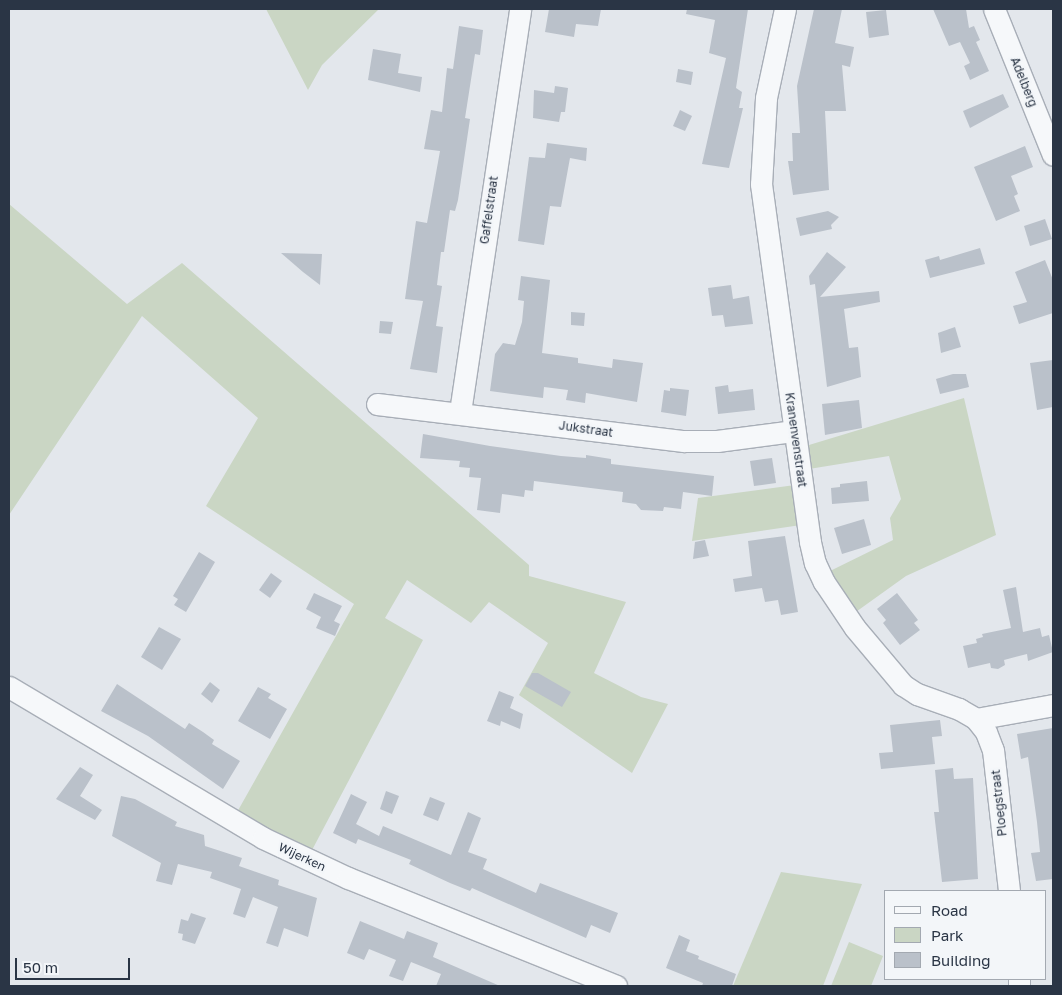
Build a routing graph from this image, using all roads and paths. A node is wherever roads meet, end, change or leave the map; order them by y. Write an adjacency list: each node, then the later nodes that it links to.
1 (520, 9): 6 (street, Gaffelstraat)
2 (785, 9): 7 (street, Kranenvenstraat)
3 (994, 9): 4 (street, Adelberg)
4 (1053, 155)
5 (378, 404): 6 (street, Jukstraat)
6 (460, 412): 7 (street, Jukstraat)
7 (794, 431): 10 (street, Kranenvenstraat)
8 (9, 687): 12 (street, Wijerken)
9 (1053, 705): 10 (street)
10 (976, 719): 11 (street, Ploegstraat)
11 (1009, 890)
12 (616, 986)

